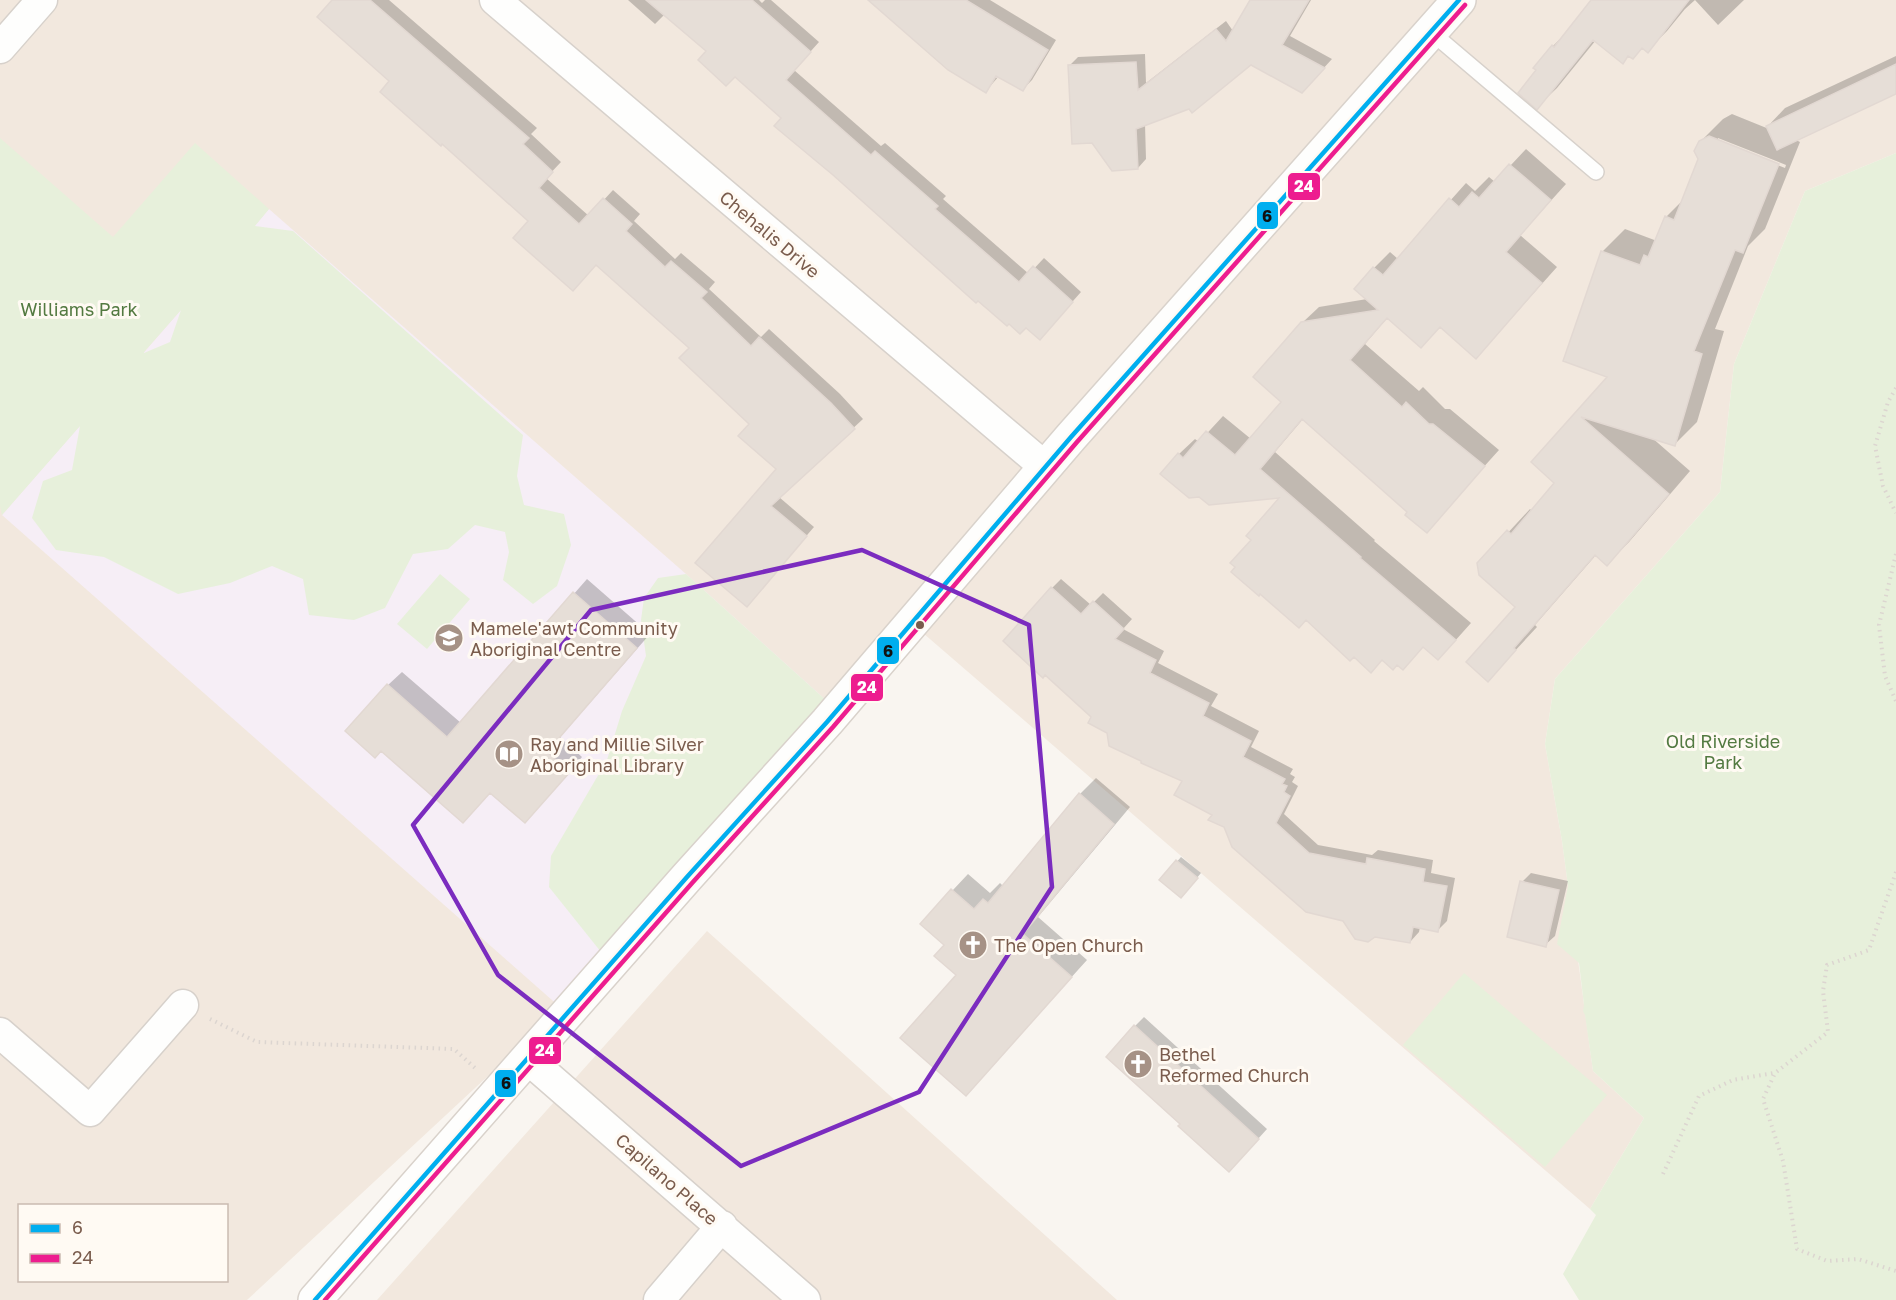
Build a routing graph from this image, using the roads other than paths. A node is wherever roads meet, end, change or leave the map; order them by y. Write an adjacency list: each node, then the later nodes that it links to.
1 (42, 0): 5 (street)
2 (495, 0): 7 (street, Chehalis Drive)
3 (1460, 0): 4 (main road)
4 (1431, 32): 6 (lane); 7 (main road)
5 (0, 48)
6 (1596, 172)
7 (1045, 467): 10 (main road)
8 (183, 1005): 9 (street)
9 (0, 1033)
10 (528, 1059): 11 (street, Capilano Place); 12 (main road)
11 (722, 1227): 13 (street); 14 (street, Capilano Place)
12 (315, 1300)
13 (659, 1300)
14 (805, 1300)

